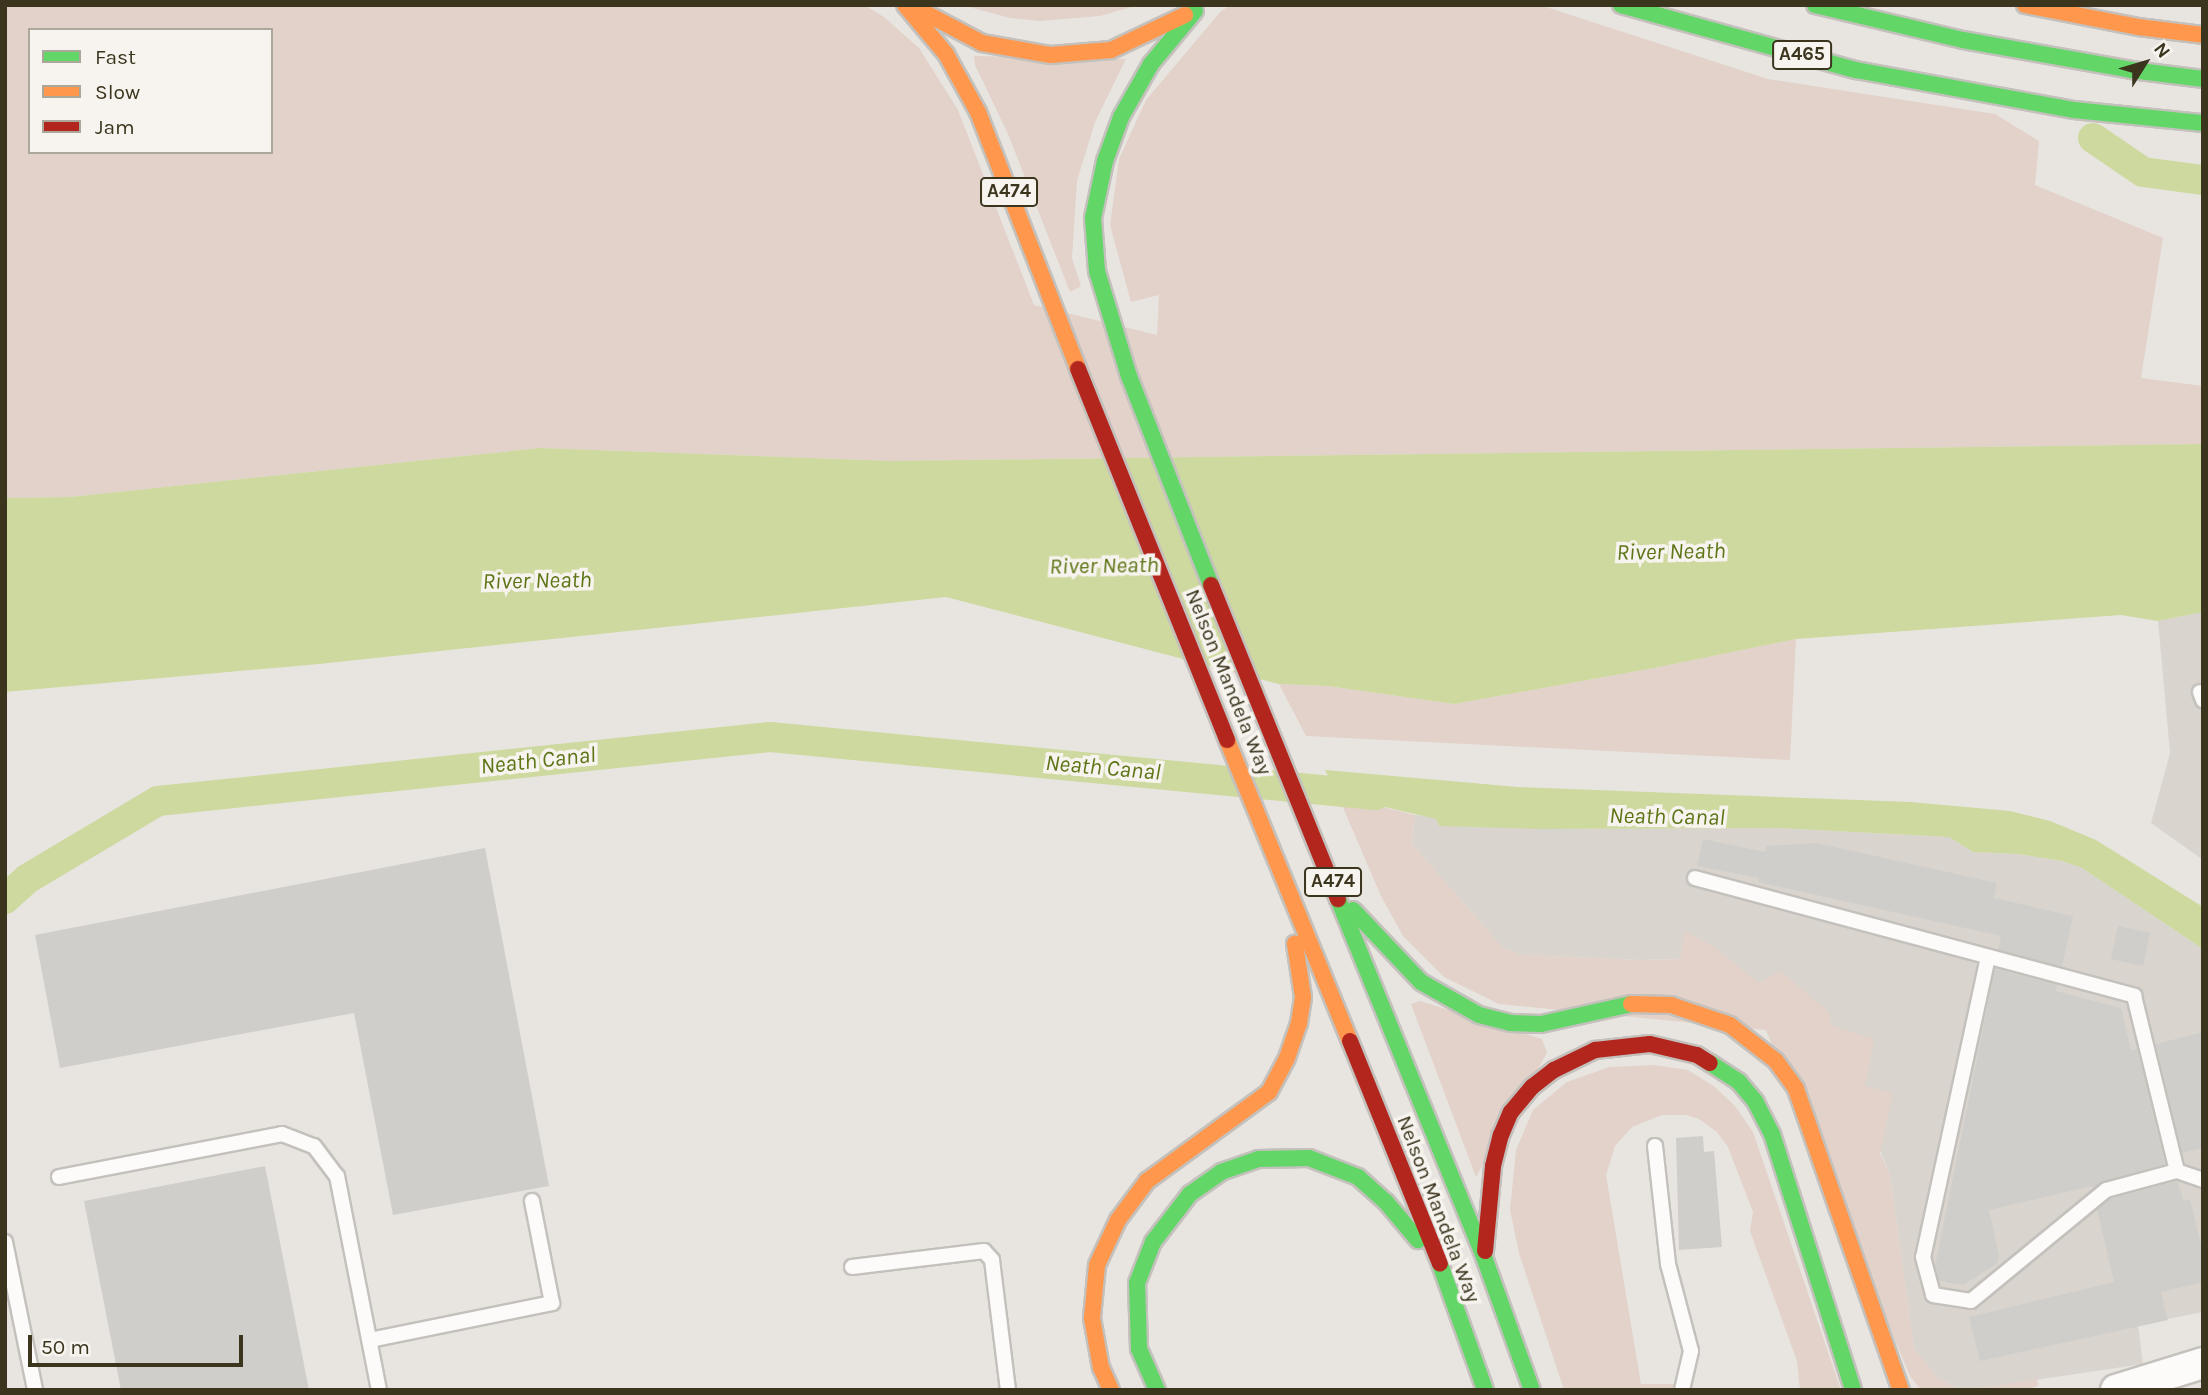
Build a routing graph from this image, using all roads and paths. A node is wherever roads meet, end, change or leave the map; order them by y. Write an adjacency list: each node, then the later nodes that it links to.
1 (905, 5): 10 (main road, Nelson Mandela Way / A474)
2 (911, 5): 6 (main road)
3 (1621, 5): 9 (main road, A465)
4 (1815, 5): 8 (main road, A465)
5 (2025, 5): 7 (main road)
6 (1198, 8): 12 (main road, Nelson Mandela Way / A474)
7 (2203, 36)
8 (2203, 79)
9 (2203, 123)
10 (1278, 861): 22 (main road, Nelson Mandela Way / A474); 28 (main road)
11 (1695, 878): 13 (lane)
12 (1338, 893): 20 (main road, Nelson Mandela Way / A474); 34 (main road)
13 (1988, 957): 15 (lane); 15 (lane)
14 (1655, 1146): 32 (lane)
15 (2177, 1171): 17 (lane)
16 (59, 1177): 23 (lane)
17 (2203, 1180)
18 (532, 1201): 23 (lane)
19 (5, 1242): 25 (lane)
20 (1484, 1257): 31 (main road, Nelson Mandela Way / A474); 33 (main road)
21 (852, 1267): 27 (lane)
22 (1442, 1269): 29 (main road); 30 (main road, Nelson Mandela Way / A474)
23 (370, 1340): 26 (lane)
24 (2203, 1363): 35 (street)
25 (35, 1390)
26 (379, 1390)
27 (1008, 1390)
28 (1111, 1390)
29 (1157, 1390)
30 (1485, 1390)
31 (1532, 1390)
32 (1682, 1390)
33 (1853, 1390)
34 (1901, 1390)
35 (2116, 1390)

